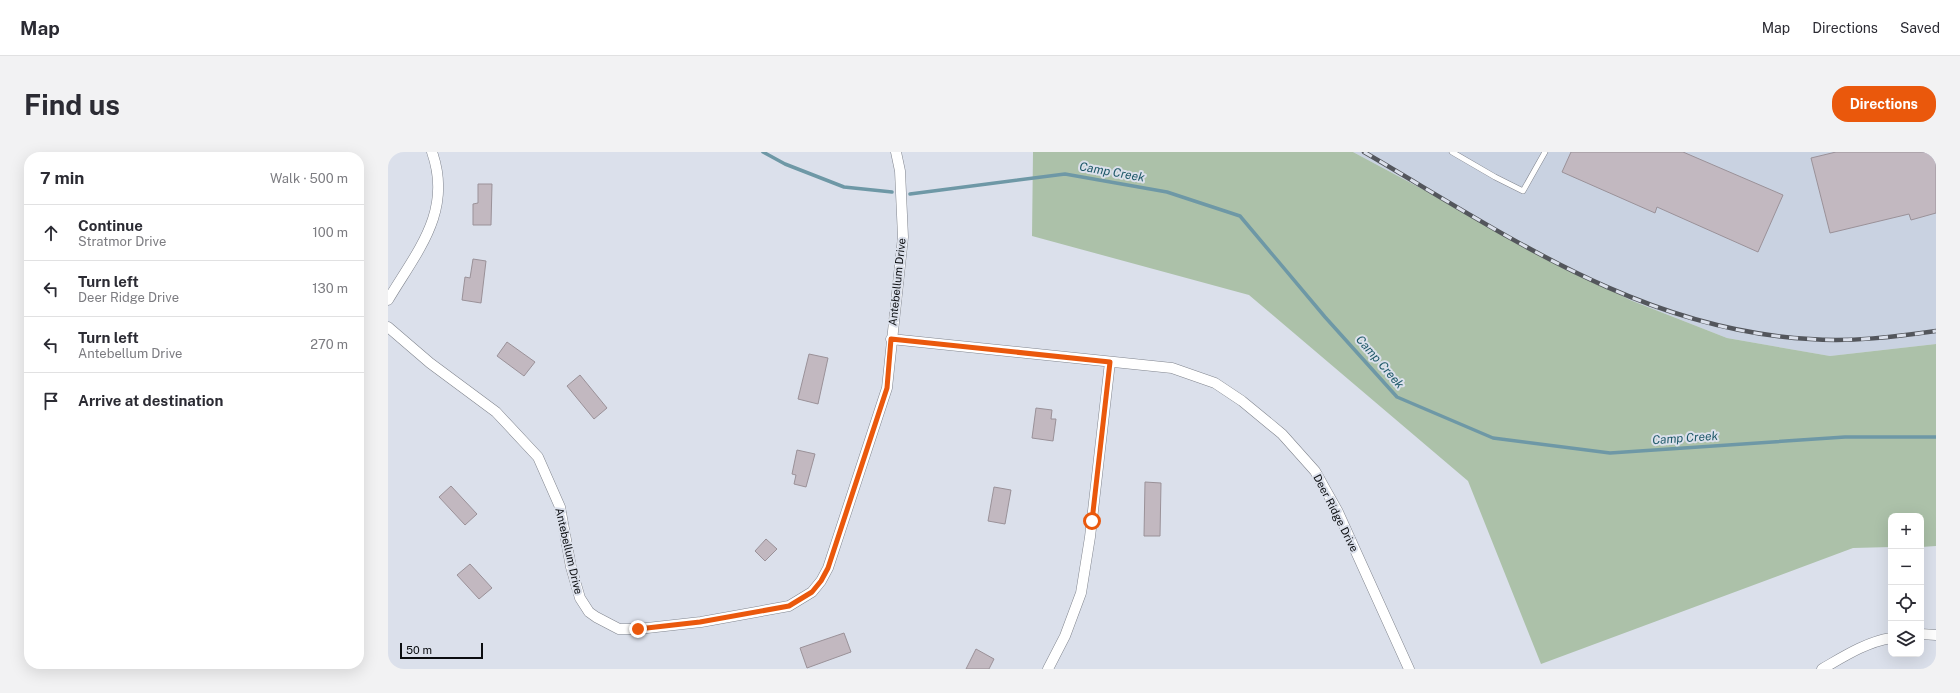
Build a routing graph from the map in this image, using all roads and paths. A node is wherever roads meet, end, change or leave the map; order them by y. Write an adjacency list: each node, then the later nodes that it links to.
1 (432, 152): 5 (street)
2 (896, 152): 7 (street, Antebellum Drive)
3 (1452, 152): 4 (lane)
4 (1545, 152)
5 (388, 300)
6 (388, 327): 7 (street, Antebellum Drive)
7 (891, 339): 8 (street, Deer Ridge Drive)
8 (1110, 362): 12 (street); 13 (street, Deer Ridge Drive)
9 (1924, 634): 10 (street)
10 (1936, 634)
11 (1888, 639): 14 (street)
12 (1048, 669)
13 (1409, 669)
14 (1822, 669)

